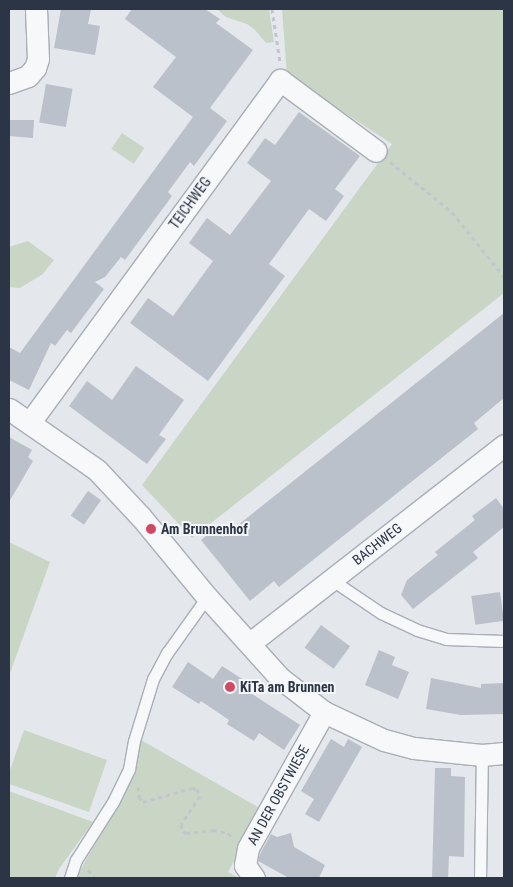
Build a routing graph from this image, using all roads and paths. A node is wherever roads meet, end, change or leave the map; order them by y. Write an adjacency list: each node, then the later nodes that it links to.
1 (36, 9): 4 (street)
2 (272, 9): 3 (path)
3 (280, 80): 5 (street); 8 (street, TEICHWEG)
4 (9, 83)
5 (376, 151): 6 (path)
6 (504, 277)
7 (9, 409): 8 (street)
8 (30, 422): 11 (street)
9 (504, 445): 10 (street, BACHWEG)
10 (332, 580): 12 (lane); 13 (street, BACHWEG)
11 (207, 597): 13 (street); 17 (lane)
12 (504, 641)
13 (250, 643): 14 (street)
14 (324, 712): 16 (street); 18 (street, AN DER OBSTWIESE)
15 (504, 753): 16 (street)
16 (482, 755): 20 (lane)
17 (130, 769): 18 (path); 19 (lane)
18 (249, 872)
19 (70, 878)
20 (480, 878)

